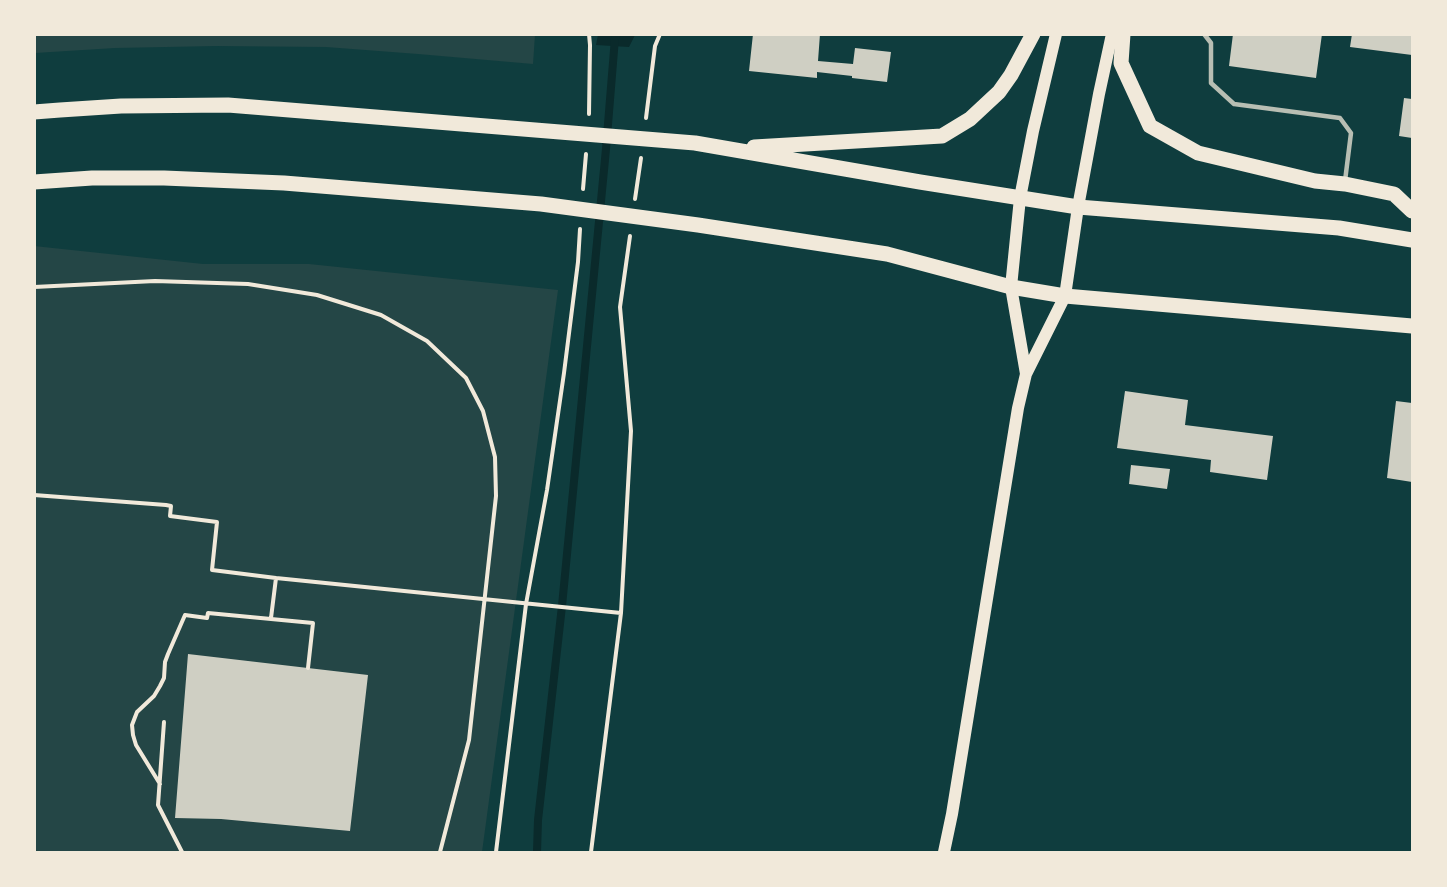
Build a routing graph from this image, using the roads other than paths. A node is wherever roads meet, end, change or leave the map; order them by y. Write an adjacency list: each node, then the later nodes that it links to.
1 (1033, 34): 7 (main road)
2 (1056, 34): 10 (main road)
3 (1112, 34): 11 (main road)
4 (1123, 34): 9 (main road)
5 (1204, 34): 9 (lane)
6 (34, 112): 7 (main road)
7 (729, 148): 10 (main road)
8 (34, 182): 14 (main road)
9 (1345, 184): 12 (main road)
10 (1020, 198): 11 (main road); 14 (main road)
11 (1078, 207): 13 (main road); 15 (main road)
12 (1413, 211)
13 (1413, 240)
14 (1011, 287): 15 (main road); 17 (main road)
15 (1065, 296): 16 (main road); 17 (main road)
16 (1413, 326)
17 (1026, 374): 18 (main road)
18 (944, 852)

